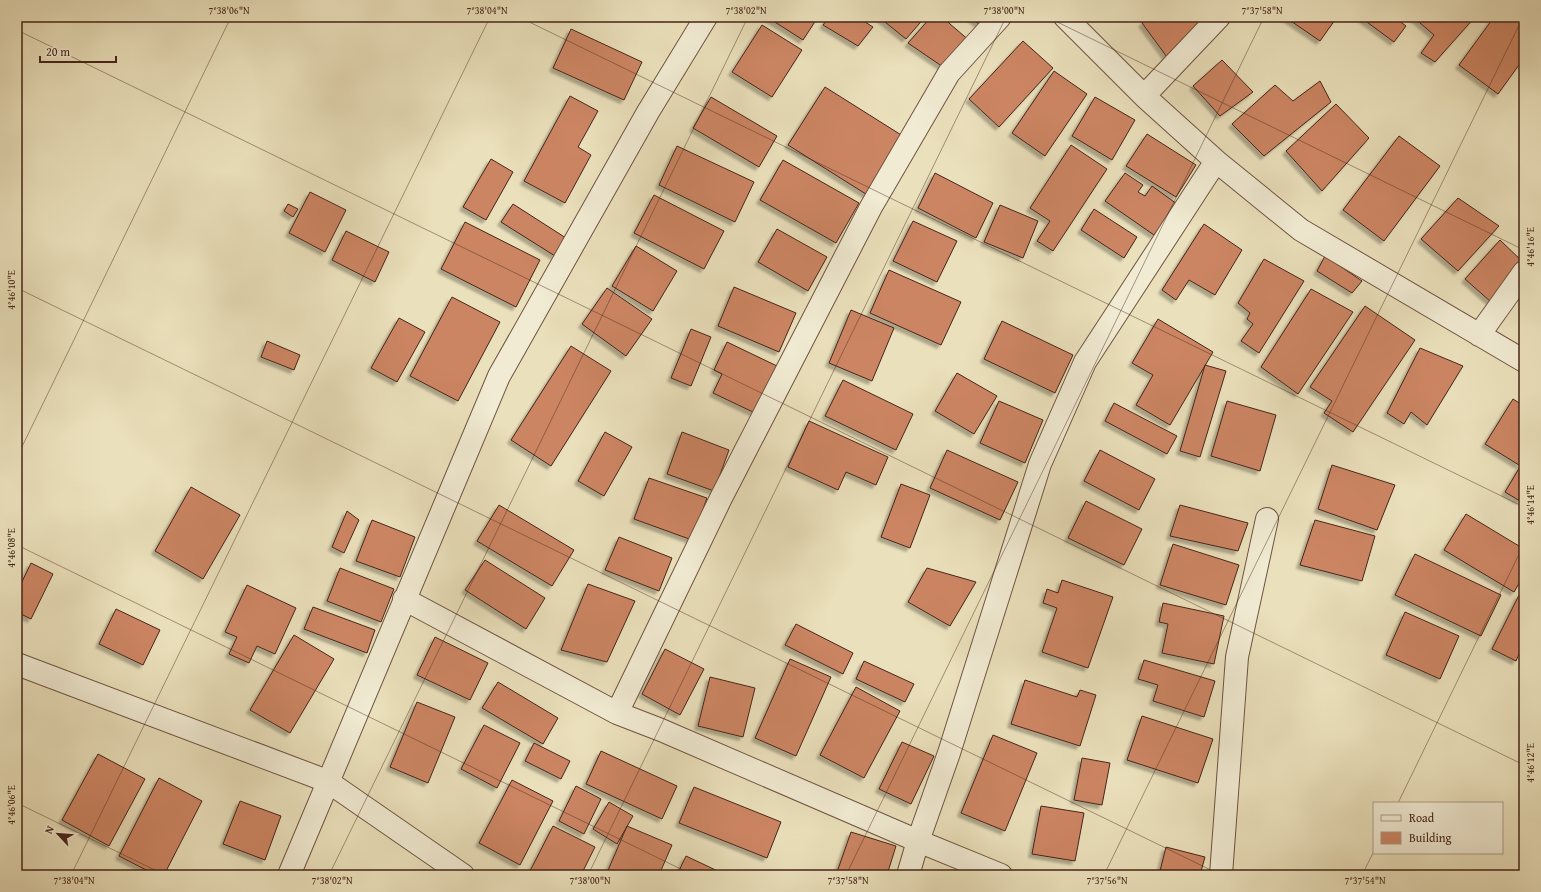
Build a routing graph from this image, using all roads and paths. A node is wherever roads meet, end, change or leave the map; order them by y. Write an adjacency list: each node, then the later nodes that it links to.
1 (706, 17): 11 (street)
2 (1000, 17): 13 (street)
3 (1065, 17): 5 (street)
4 (1219, 17): 5 (street)
5 (1144, 96): 6 (street)
6 (1216, 161): 8 (street); 15 (street)
7 (1524, 272): 8 (street)
8 (1479, 335): 9 (street)
9 (1524, 361)
10 (1267, 519): 20 (street)
11 (404, 599): 13 (street); 14 (street)
12 (18, 668): 14 (street)
13 (617, 713): 15 (street)
14 (327, 781): 16 (street); 17 (street)
15 (918, 841): 18 (street); 19 (street)
16 (289, 875)
17 (463, 875)
18 (908, 875)
19 (1001, 875)
20 (1221, 875)

